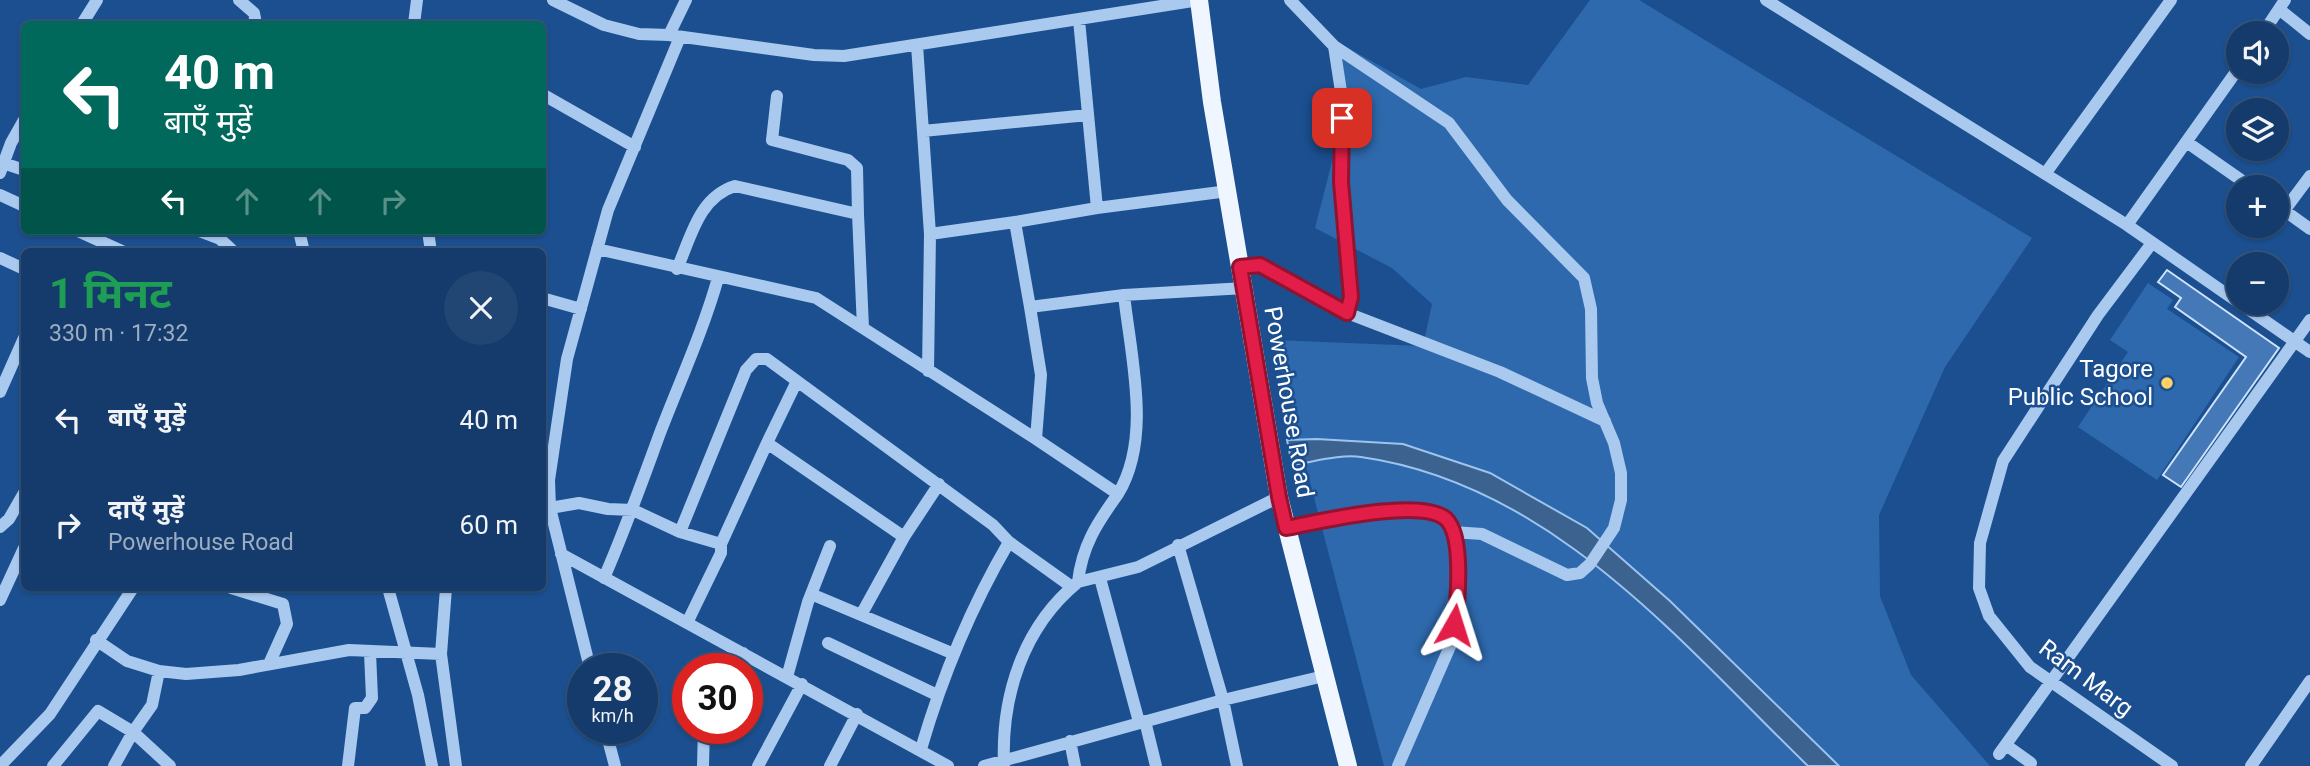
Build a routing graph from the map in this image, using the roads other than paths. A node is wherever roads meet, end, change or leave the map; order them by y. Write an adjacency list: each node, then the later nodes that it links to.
1 (97, 0): 14 (street)
2 (239, 0): 15 (street)
3 (417, 0): 16 (street)
4 (553, 0): 19 (street)
5 (686, 0): 19 (street)
6 (1199, 0): 13 (street); 35 (main road, Powerhouse Road)
7 (1290, 0): 21 (street)
8 (1766, 0): 12 (street)
9 (1779, 0): 12 (street)
10 (2171, 0): 32 (street)
11 (2282, 5): 17 (street); 18 (street)
12 (1786, 13): 32 (street)
13 (1079, 20): 20 (street); 25 (street)
14 (84, 21)
15 (255, 21)
16 (416, 21)
17 (2271, 21)
18 (2310, 34)
19 (674, 36): 20 (street); 29 (street)
20 (917, 45): 27 (street)
21 (1334, 46): 62 (street); 71 (street)
22 (2228, 84): 28 (street)
23 (546, 96): 29 (street)
24 (778, 96): 40 (street)
25 (1088, 115): 27 (street); 39 (street)
26 (21, 127): 30 (street)
27 (923, 131): 45 (street)
28 (2188, 143): 33 (street); 43 (street)
29 (635, 147): 51 (street)
30 (2, 168): 31 (street)
31 (21, 170)
32 (2045, 174): 43 (street)
33 (2234, 175)
34 (2310, 176): 37 (street)
35 (1228, 191): 39 (street); 53 (main road, Powerhouse Road)
36 (0, 195): 38 (street)
37 (2289, 198)
38 (21, 205)
39 (1097, 208): 42 (street)
40 (858, 214): 55 (street); 64 (street)
41 (2289, 214): 44 (street)
42 (1015, 222): 45 (street); 60 (street)
43 (2127, 225): 48 (street)
44 (2310, 229)
45 (930, 234): 68 (street)
46 (87, 235): 49 (street)
47 (210, 235): 50 (street)
48 (2151, 243): 65 (street); 116 (street, Ram Marg)
49 (115, 248)
50 (230, 248)
51 (597, 249): 55 (street); 61 (street)
52 (0, 258): 54 (street)
53 (1240, 267): 57 (main road, Powerhouse Road); 62 (street)
54 (21, 268)
55 (677, 269): 56 (street)
56 (718, 278): 64 (street); 79 (street)
57 (1245, 288): 58 (street); 75 (main road, Powerhouse Road)
58 (1124, 295): 60 (street); 76 (street)
59 (546, 299): 61 (street)
60 (1030, 307): 72 (street)
61 (581, 309): 78 (street)
62 (1347, 313): 71 (street)
63 (2310, 320): 65 (street)
64 (863, 328): 68 (street)
65 (2294, 341): 67 (street); 116 (street)
66 (21, 345): 70 (street)
67 (2310, 352)
68 (928, 371): 72 (street)
69 (797, 381): 73 (street); 74 (street); 82 (street)
70 (0, 392)
71 (1605, 421): 83 (street)
72 (1036, 439): 76 (street)
73 (767, 443): 84 (street); 86 (street)
74 (940, 484): 84 (street); 85 (street)
75 (1279, 491): 81 (main road, Powerhouse Road); 87 (street)
76 (1118, 494): 93 (street)
77 (21, 498): 80 (street)
78 (550, 508): 79 (street); 90 (street)
79 (633, 510): 82 (street); 91 (street)
80 (0, 527)
81 (1286, 528): 83 (street); 113 (main road, Powerhouse Road)
82 (680, 532): 86 (street)
83 (1453, 532): 145 (street)
84 (904, 537): 100 (street)
85 (1009, 542): 93 (street); 109 (street)
86 (722, 544): 101 (street)
87 (1178, 545): 92 (street); 119 (street)
88 (830, 546): 98 (street)
89 (21, 554): 99 (street)
90 (561, 554): 91 (street); 105 (street)
91 (604, 578): 101 (street)
92 (1100, 578): 93 (street); 121 (street)
93 (1075, 585): 128 (street)
94 (131, 591): 102 (street)
95 (241, 591): 110 (street)
96 (389, 591): 107 (street)
97 (446, 591): 108 (street)
98 (811, 594): 100 (street); 114 (street)
99 (0, 600)
100 (861, 615): 109 (street)
101 (687, 623): 106 (street)
102 (96, 640): 112 (street); 129 (street)
103 (828, 643): 118 (street)
104 (370, 653): 107 (street); 110 (street); 133 (street)
105 (586, 653)
106 (743, 653)
107 (406, 654): 108 (street); 134 (street)
108 (441, 654): 135 (street)
109 (954, 654): 118 (street)
110 (269, 664): 112 (street)
111 (763, 664): 114 (street)
112 (159, 671): 122 (street)
113 (1324, 676): 119 (street); 144 (main road, Powerhouse Road)
114 (787, 677): 117 (street)
115 (2310, 681): 147 (street)
116 (2052, 682): 127 (street); 146 (street, Ram Marg)
117 (802, 684): 120 (street); 138 (street)
118 (937, 695): 126 (street)
119 (1223, 699): 121 (street); 143 (street)
120 (857, 714): 126 (street); 139 (street)
121 (1142, 722): 123 (street); 142 (street)
122 (133, 733): 130 (street); 131 (street); 132 (street)
123 (1070, 741): 128 (street); 141 (street)
124 (609, 744): 136 (street)
125 (704, 744): 137 (street)
126 (921, 749): 140 (street)
127 (2031, 763)
128 (996, 765)
129 (0, 766)
130 (52, 766)
131 (114, 766)
132 (170, 766)
133 (348, 766)
134 (432, 766)
135 (456, 766)
136 (615, 766)
137 (703, 766)
138 (758, 766)
139 (830, 766)
140 (948, 766)
141 (1075, 766)
142 (1156, 766)
143 (1237, 766)
144 (1348, 766)
145 (1398, 766)
146 (2172, 766)
147 (2251, 766)

